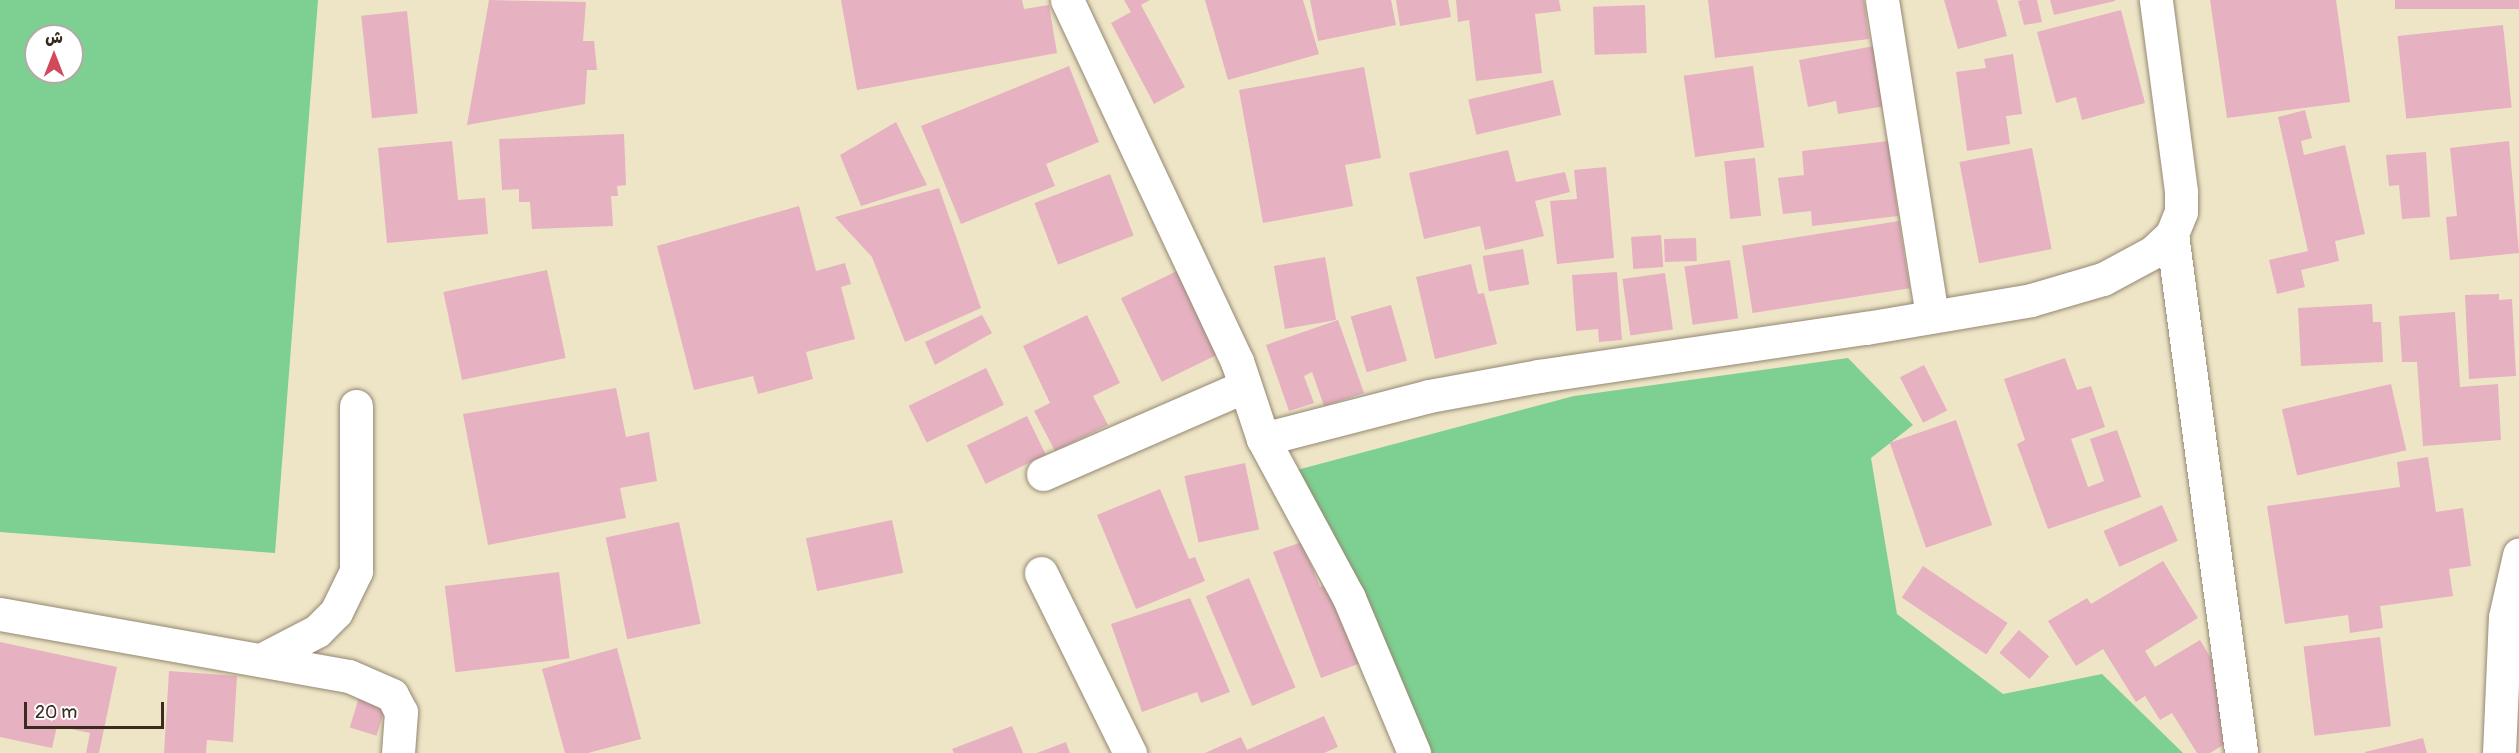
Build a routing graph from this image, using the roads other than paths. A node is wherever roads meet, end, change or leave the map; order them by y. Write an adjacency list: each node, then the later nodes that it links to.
1 (1067, 0): 6 (street)
2 (1882, 0): 5 (street)
3 (2156, 0): 4 (street)
4 (2172, 234): 5 (street); 14 (street)
5 (1932, 316): 8 (street)
6 (1245, 386): 8 (street); 9 (street)
7 (356, 406): 13 (street)
8 (1263, 439): 17 (street)
9 (1043, 474)
10 (2519, 555): 18 (street)
11 (1041, 573): 16 (street)
12 (0, 614): 13 (street)
13 (261, 660): 15 (street)
14 (2241, 751)
15 (398, 753)
16 (1130, 753)
17 (1414, 753)
18 (2499, 753)

